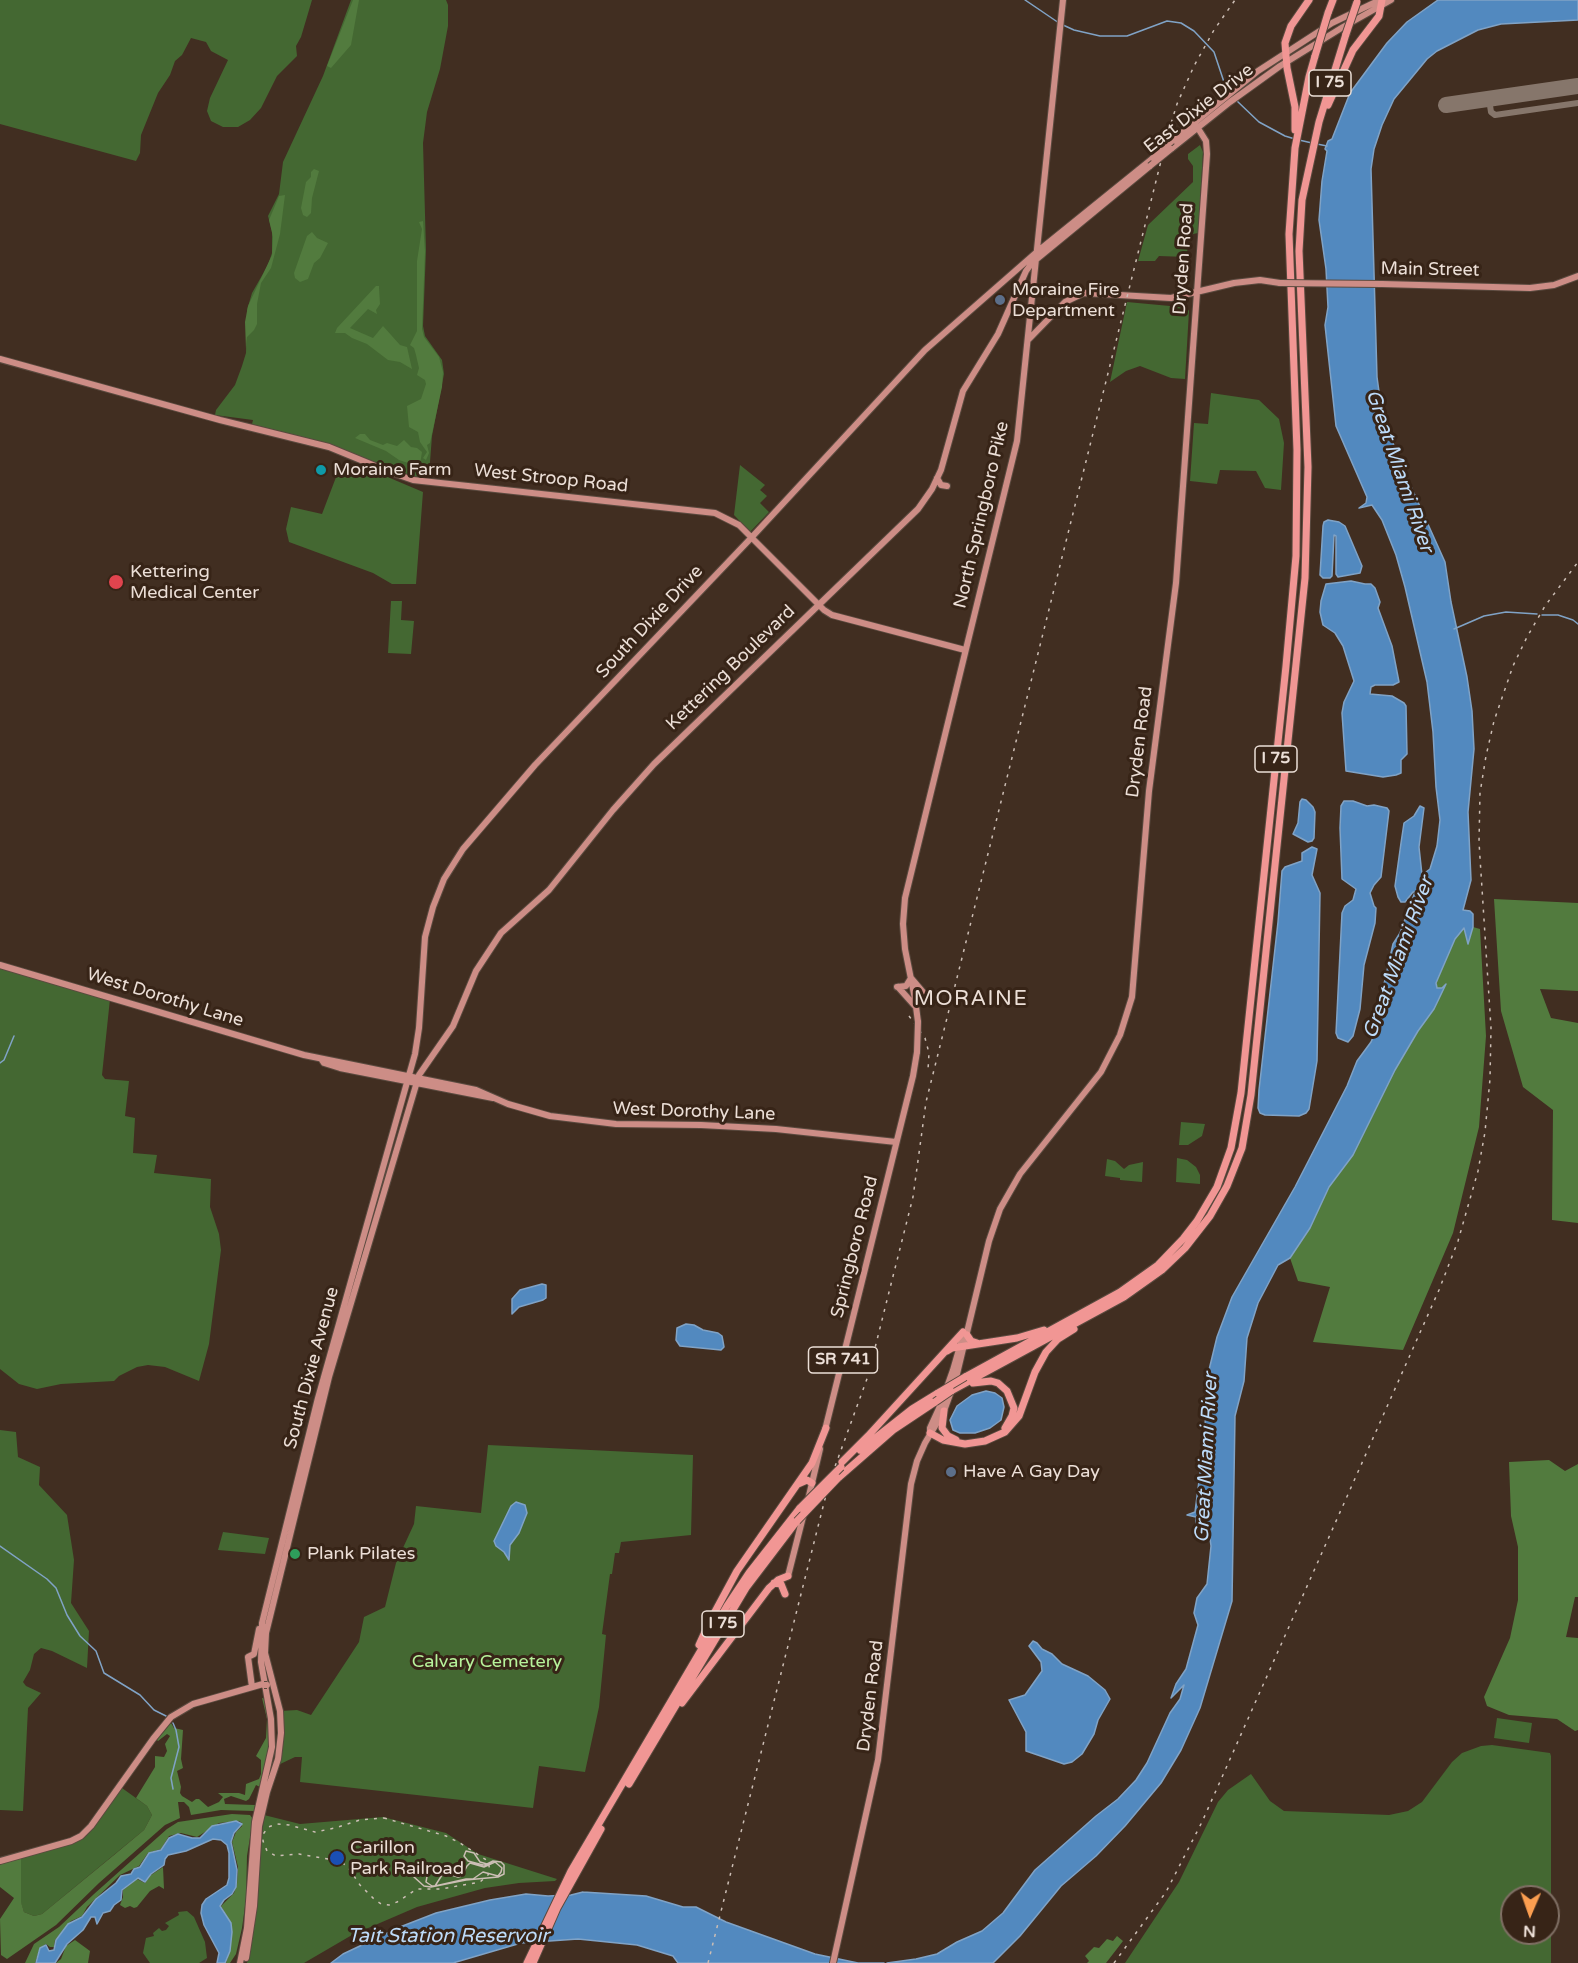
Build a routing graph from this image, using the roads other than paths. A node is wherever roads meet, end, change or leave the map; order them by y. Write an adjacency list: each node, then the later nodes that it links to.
1 (1063, 0): 13 (main road, North Springboro Pike / SR 741)
2 (1309, 0): 7 (highway)
3 (1333, 0): 10 (highway, I 75, bridge)
4 (1391, 0): 6 (main road, East Dixie Drive)
5 (1358, 1): 11 (highway, I 75, bridge)
6 (1382, 2): 7 (main road, East Dixie Drive); 11 (highway)
7 (1286, 58): 8 (main road, East Dixie Drive); 8 (main road, East Dixie Drive); 10 (highway)
8 (1227, 99): 9 (main road, East Dixie Drive)
9 (1196, 125): 12 (main road, East Dixie Drive); 22 (main road, Dryden Road)
10 (1297, 130): 58 (highway, I 75)
11 (1316, 133): 57 (highway, I 75)
12 (1172, 145): 14 (main road, East Dixie Drive, bridge); 16 (main road, East Dixie Drive, bridge)
13 (1040, 232): 14 (main road); 15 (main road, North Springboro Pike / SR 741)
14 (1054, 238): 15 (main road, East Dixie Drive)
15 (1038, 251): 16 (main road, North Springboro Pike / SR 741); 17 (main road, South Dixie Drive)
16 (1037, 260): 18 (main road, Kettering Boulevard); 20 (main road, North Springboro Pike / SR 741)
17 (1018, 268): 18 (main road); 21 (main road, South Dixie Drive)
18 (1023, 276): 20 (main road); 23 (main road, Kettering Boulevard)
19 (1578, 276): 24 (main road, Main Street, bridge)
20 (1035, 278): 29 (main road, North Springboro Pike / SR 741)
21 (1006, 279): 23 (main road); 34 (main road, South Dixie Drive)
22 (1197, 281): 24 (main road); 25 (main road, Dryden Road)
23 (1018, 286): 32 (main road, Kettering Boulevard)
24 (1209, 291): 25 (main road, Main Street); 27 (main road)
25 (1197, 295): 26 (main road, Main Street); 27 (main road, Dryden Road); 28 (main road, Main Street)
26 (1181, 300): 27 (main road); 30 (main road, Main Street)
27 (1196, 309): 59 (main road, Dryden Road)
28 (1051, 315): 29 (main road); 30 (main road, Main Street)
29 (1029, 321): 30 (main road, North Springboro Pike / SR 741)
30 (1027, 340): 36 (main road, North Springboro Pike / SR 741)
31 (0, 359): 34 (main road, West Stroop Road)
32 (937, 477): 33 (main road); 35 (main road, Kettering Boulevard)
33 (946, 486)
34 (752, 537): 35 (main road, West Stroop Road); 42 (main road, South Dixie Drive)
35 (819, 605): 36 (main road, West Stroop Road); 43 (main road, Kettering Boulevard)
36 (965, 650): 38 (main road, North Springboro Pike / SR 741)
37 (0, 964): 45 (main road, West Dorothy Lane)
38 (911, 978): 39 (main road, North Springboro Pike / SR 741); 40 (main road); 41 (main road)
39 (914, 993): 41 (main road, Springboro Road / SR 741)
40 (928, 998)
41 (917, 1008): 52 (main road, Springboro Road / SR 741, bridge)
42 (415, 1054): 43 (main road); 45 (main road, South Dixie Drive)
43 (428, 1059): 44 (main road, Kettering Boulevard)
44 (423, 1068): 46 (main road, Kettering Boulevard); 47 (main road)
45 (406, 1078): 46 (main road, West Dorothy Lane); 49 (main road, South Dixie Avenue)
46 (417, 1081): 47 (main road, West Dorothy Lane); 48 (main road, South Dixie Avenue)
47 (427, 1083): 48 (main road); 52 (main road, West Dorothy Lane)
48 (413, 1094): 51 (main road, South Dixie Avenue)
49 (398, 1115): 50 (main road, South Dixie Avenue); 51 (main road)
50 (390, 1142): 53 (main road); 55 (main road, South Dixie Avenue)
51 (398, 1142): 53 (main road, South Dixie Avenue)
52 (896, 1143): 65 (main road, Springboro Road / SR 741)
53 (393, 1159): 54 (main road, South Dixie Avenue)
54 (389, 1172): 55 (main road); 56 (main road, South Dixie Avenue)
55 (380, 1180): 56 (main road); 74 (main road, South Dixie Avenue)
56 (381, 1197): 74 (main road, South Dixie Avenue)
57 (1124, 1297): 63 (highway, I 75); 66 (highway)
58 (1077, 1316): 60 (highway); 68 (highway, I 75, bridge)
59 (966, 1331): 60 (highway); 61 (main road, Dryden Road); 62 (highway)
60 (982, 1343): 61 (highway)
61 (962, 1347): 62 (highway); 64 (main road, Dryden Road); 66 (main road, Dryden Road)
62 (937, 1360): 68 (highway)
63 (961, 1387): 67 (highway); 79 (highway, I 75, bridge)
64 (944, 1412): 66 (main road, Dryden Road); 67 (highway)
65 (826, 1428): 69 (main road, Springboro Road / SR 741); 70 (highway)
66 (930, 1433): 67 (highway); 86 (main road, Dryden Road)
67 (956, 1440)
68 (842, 1464): 78 (highway, I 75, bridge)
69 (812, 1483): 70 (highway); 71 (main road, Springboro Road / SR 741)
70 (797, 1485): 78 (highway)
71 (788, 1576): 72 (highway)
72 (774, 1583): 73 (highway); 79 (highway)
73 (785, 1594)
74 (265, 1622): 75 (main road, South Dixie Avenue); 77 (main road)
75 (265, 1666): 76 (main road); 80 (main road)
76 (266, 1684): 77 (main road); 80 (main road); 84 (main road)
77 (252, 1687): 81 (main road)
78 (676, 1694): 82 (highway, I 75)
79 (659, 1734): 82 (highway, I 75)
80 (271, 1759): 84 (main road)
81 (0, 1861)
82 (575, 1871): 83 (highway, I 75); 85 (highway, I 75)
83 (534, 1961)
84 (241, 1962)
85 (527, 1963)
86 (833, 1963)

